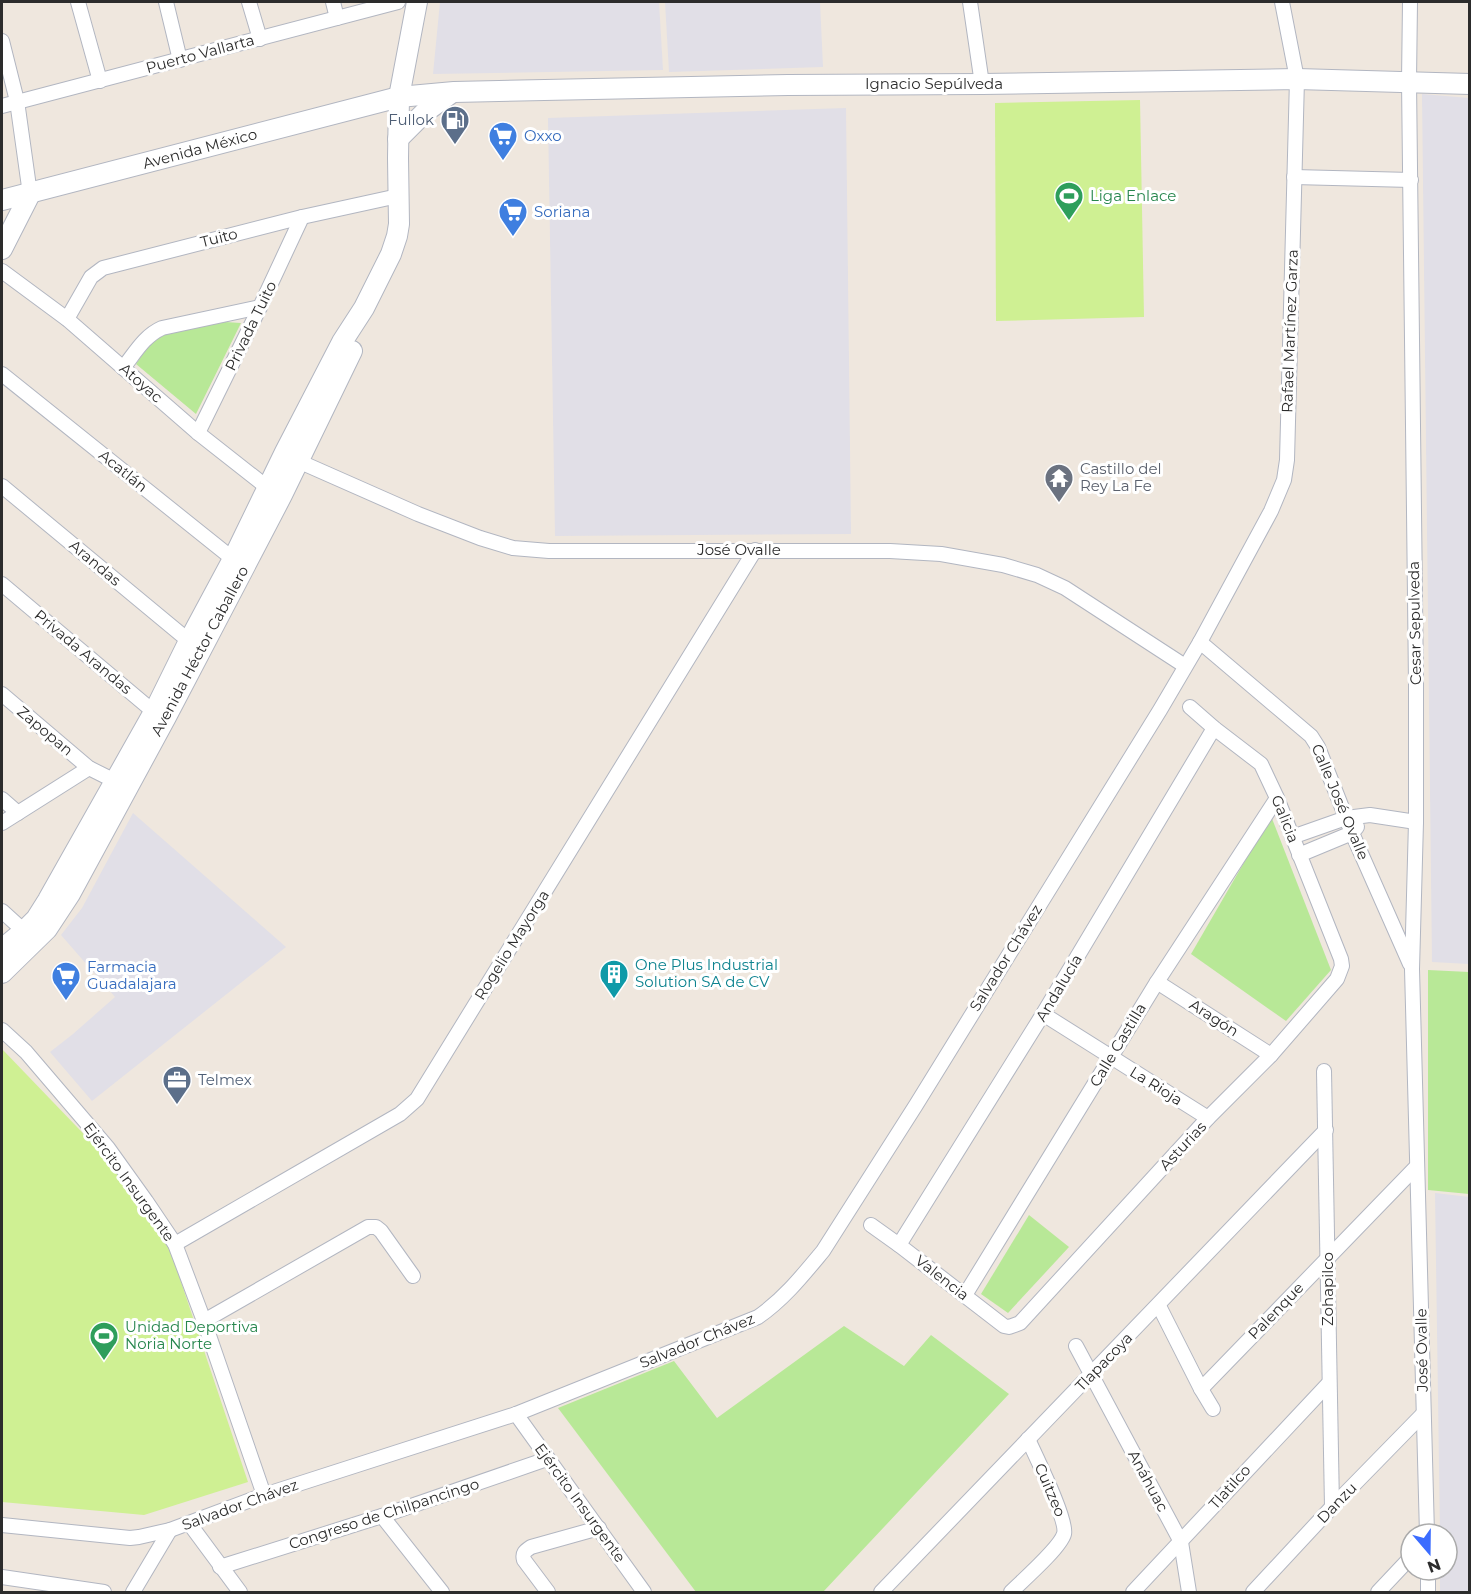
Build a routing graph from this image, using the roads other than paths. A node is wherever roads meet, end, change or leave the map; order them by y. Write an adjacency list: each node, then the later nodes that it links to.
1 (78, 2): 15 (street)
2 (165, 2): 13 (street)
3 (249, 2): 11 (street)
4 (333, 2): 10 (street)
5 (398, 2): 10 (street, Puerto Vallarta)
6 (417, 2): 20 (main road, Avenida Héctor Caballero)
7 (970, 2): 17 (street)
8 (1282, 2): 14 (street, Rafael Martínez Garza)
9 (1410, 2): 16 (street, Cesar Sepulveda)
10 (338, 18): 11 (street, Puerto Vallarta)
11 (260, 39): 13 (street, Puerto Vallarta)
12 (2, 41): 21 (street)
13 (180, 60): 15 (street, Puerto Vallarta)
14 (1297, 79): 16 (main road, Ignacio Sepúlveda); 17 (main road, Ignacio Sepúlveda); 24 (street, Rafael Martínez Garza)
15 (100, 81): 21 (street, Puerto Vallarta)
16 (1409, 81): 18 (main road, Ignacio Sepúlveda); 25 (street, Cesar Sepulveda)
17 (982, 84): 19 (main road, Ignacio Sepúlveda)
18 (1470, 84)
19 (454, 92): 20 (main road, Ignacio Sepúlveda); 23 (main road)
20 (399, 97): 23 (main road, Avenida Héctor Caballero); 26 (main road, Avenida México)
21 (17, 101): 22 (street, Puerto Vallarta); 26 (street)
22 (2, 106)
23 (398, 139): 27 (main road, Avenida Héctor Caballero)
24 (1294, 177): 25 (street); 44 (street, Rafael Martínez Garza)
25 (1411, 180): 57 (street, Cesar Sepulveda)
26 (30, 194): 28 (main road, Avenida México); 30 (main road)
27 (398, 196): 29 (street, Tuito); 37 (main road, Avenida Héctor Caballero)
28 (2, 200)
29 (302, 218): 32 (street, Privada Tuito); 33 (street, Tuito)
30 (2, 249)
31 (2, 271): 33 (street, Atoyac)
32 (260, 307): 34 (street); 36 (street, Privada Tuito)
33 (67, 319): 34 (street, Atoyac)
34 (123, 368): 36 (street, Atoyac)
35 (2, 374): 41 (street, Acatlán)
36 (198, 433): 39 (street, Atoyac)
37 (291, 457): 39 (main road, Avenida Héctor Caballero); 40 (street, José Ovalle)
38 (2, 486): 43 (street, Arandas)
39 (275, 491): 41 (main road, Avenida Héctor Caballero)
40 (755, 550): 45 (street, José Ovalle); 78 (street, Rogelio Mayorga)
41 (239, 562): 43 (main road, Avenida Héctor Caballero); 48 (main road, Avenida Héctor Caballero)
42 (2, 584): 48 (street, Privada Arandas)
43 (189, 641): 48 (main road, Avenida Héctor Caballero)
44 (1200, 642): 45 (street, Salvador Chávez); 56 (street, Calle José Ovalle)
45 (1185, 666): 91 (street, Salvador Chávez)
46 (2, 694): 50 (street, Zapopan)
47 (1190, 707): 49 (street, Galicia)
48 (160, 714): 51 (main road, Avenida Héctor Caballero)
49 (1214, 728): 52 (street, Galicia); 69 (street, Andalucía)
50 (89, 768): 51 (street, Zapopan); 54 (street)
51 (121, 784): 63 (main road, Avenida Héctor Caballero)
52 (1277, 798): 60 (street, Galicia); 68 (street, Calle Castilla)
53 (2, 799): 54 (street)
54 (18, 813): 58 (street)
55 (1370, 816): 56 (street); 57 (street); 59 (street)
56 (1346, 818): 59 (street, Calle José Ovalle); 60 (street)
57 (1416, 822): 66 (street, Cesar Sepulveda)
58 (2, 823)
59 (1352, 833): 61 (street); 66 (street, Calle José Ovalle)
60 (1292, 837): 61 (street, Galicia)
61 (1299, 855): 65 (street, Galicia)
62 (2, 911): 63 (street)
63 (36, 926): 64 (main road, Avenida Héctor Caballero); 67 (main road, Avenida Héctor Caballero)
64 (2, 949)
65 (1341, 959): 71 (street, Asturias)
66 (1412, 969): 76 (street, Cesar Sepulveda)
67 (2, 973)
68 (1157, 982): 71 (street, Aragón); 72 (street, Calle Castilla)
69 (1043, 1014): 72 (street, La Rioja); 79 (street, Andalucía)
70 (2, 1030): 78 (street, Ejército Insurgente)
71 (1271, 1055): 74 (street, Asturias)
72 (1111, 1058): 74 (street, La Rioja); 82 (street, Calle Castilla)
73 (1324, 1071): 75 (street, Zohapilco)
74 (1208, 1118): 85 (street, Asturias)
75 (1326, 1130): 80 (street, Zohapilco); 83 (street, Tlapacoya)
76 (1417, 1166): 80 (street, Palenque); 92 (street, José Ovalle)
77 (871, 1225): 79 (street, Valencia)
78 (175, 1244): 84 (street, Ejército Insurgente)
79 (899, 1245): 82 (street, Valencia)
80 (1329, 1256): 88 (street, Zohapilco); 89 (street, Palenque)
81 (413, 1276): 84 (street)
82 (965, 1295): 85 (street, Valencia)
83 (1159, 1306): 87 (street, Tlapacoya); 89 (street)
84 (204, 1321): 95 (street, Ejército Insurgente)
85 (1014, 1326)
86 (1076, 1346): 87 (street, Anáhuac)
87 (1091, 1374): 93 (street, Tlapacoya); 103 (street, Anáhuac)
88 (1329, 1383): 96 (street, Zohapilco); 103 (street, Tlatilco)
89 (1201, 1389): 90 (street)
90 (1214, 1409)
91 (516, 1414): 94 (street, Ejército Insurgente); 95 (street, Salvador Chávez)
92 (1423, 1414): 96 (street, Danzu); 98 (street, José Ovalle)
93 (1028, 1439): 113 (street, Tlapacoya); 114 (street, Cuitzeo)
94 (547, 1459): 97 (street, Congreso de Chilpancingo); 101 (street, Ejército Insurgente)
95 (264, 1495): 99 (street, Salvador Chávez)
96 (1332, 1507): 117 (street, Danzu)
97 (382, 1515): 104 (street, Congreso de Chilpancingo); 110 (street)
98 (1427, 1522)
99 (189, 1523): 102 (street, Salvador Chávez); 104 (street)
100 (2, 1525): 102 (street, Salvador Chávez)
101 (598, 1528): 111 (street); 112 (street, Ejército Insurgente)
102 (170, 1530): 108 (street)
103 (1181, 1542): 115 (street, Tlatilco); 116 (street, Anáhuac)
104 (220, 1567): 109 (street)
105 (1399, 1570): 118 (street)
106 (2, 1577): 107 (street)
107 (104, 1593)
108 (133, 1593)
109 (240, 1593)
110 (442, 1593)
111 (548, 1593)
112 (644, 1593)
113 (881, 1593)
114 (1011, 1593)
115 (1132, 1593)
116 (1189, 1593)
117 (1253, 1593)
118 (1378, 1593)

